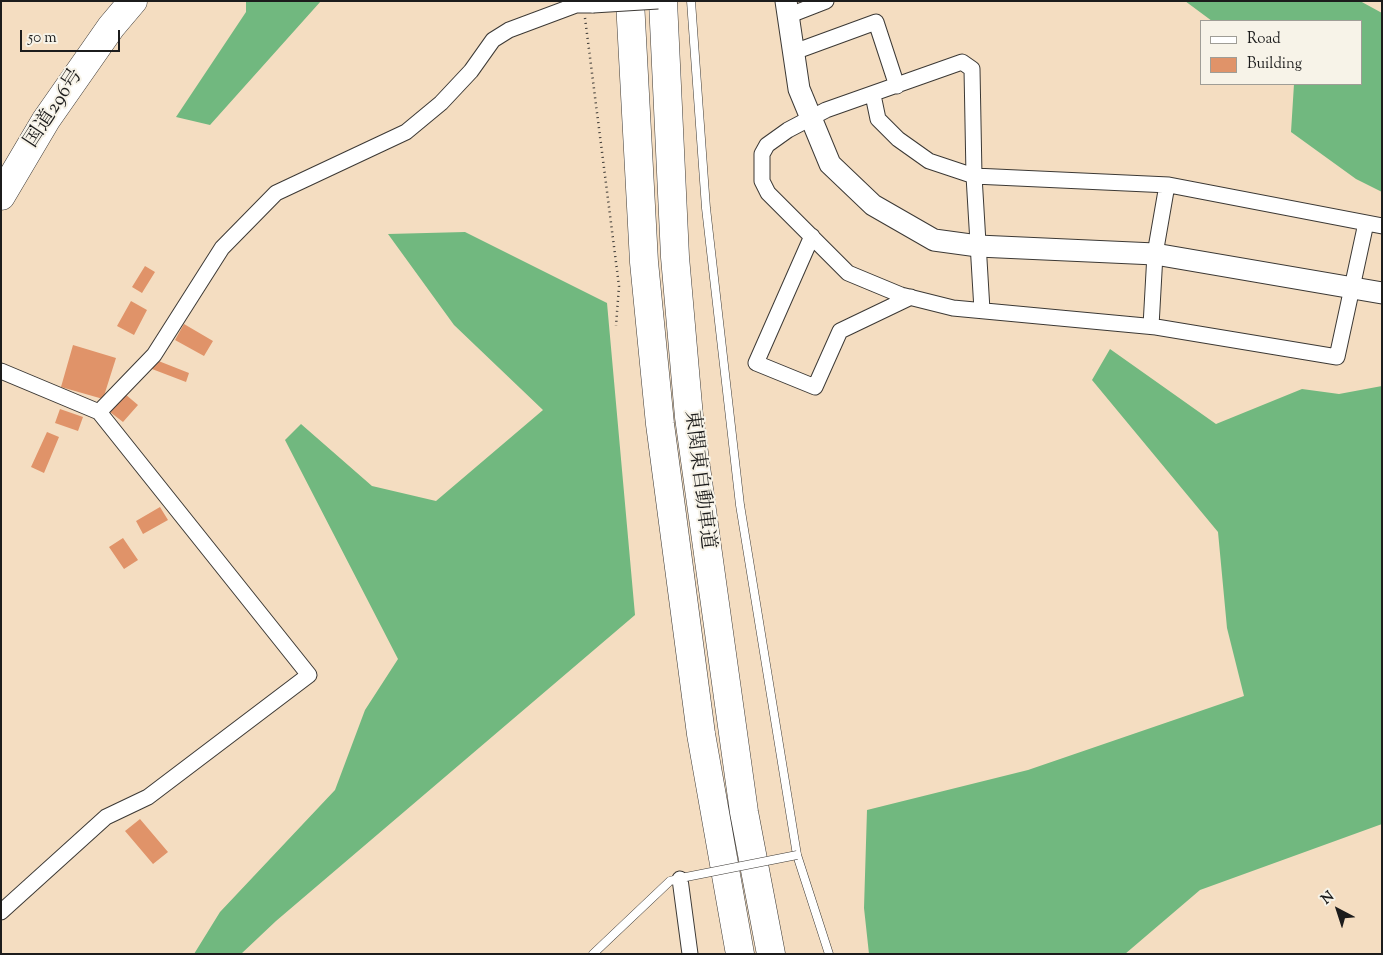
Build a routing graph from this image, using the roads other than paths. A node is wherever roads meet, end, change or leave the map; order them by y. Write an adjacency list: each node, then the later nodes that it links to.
1 (133, 1): 15 (highway, 国道296号)
2 (630, 1): 34 (highway, 東関東自動車道)
3 (658, 1): 7 (street, bridge)
4 (663, 1): 28 (highway, 東関東自動車道)
5 (691, 1): 29 (lane)
6 (826, 1): 8 (street)
7 (581, 4): 27 (street)
8 (788, 8): 9 (street)
9 (794, 52): 10 (street); 12 (street)
10 (897, 86): 11 (street); 13 (street)
11 (873, 95): 12 (street); 13 (street)
12 (810, 118): 18 (street); 19 (street)
13 (974, 176): 14 (street); 19 (street)
14 (1167, 185): 16 (street); 20 (street)
15 (1, 196)
16 (1366, 223): 17 (street); 21 (street)
17 (1382, 226)
18 (812, 236): 23 (street); 23 (street)
19 (978, 246): 20 (street); 24 (street)
20 (1155, 254): 21 (street); 25 (street)
21 (1352, 287): 22 (street); 25 (street)
22 (1382, 293)
23 (911, 297): 24 (street)
24 (982, 310): 25 (street)
25 (1151, 326)
26 (1, 371): 27 (street)
27 (99, 412): 31 (street)
28 (731, 726): 35 (highway, 東関東自動車道); 36 (highway)
29 (797, 856): 30 (lane, bridge); 37 (lane)
30 (683, 878): 32 (lane); 33 (street)
31 (1, 912)
32 (593, 954)
33 (690, 954)
34 (740, 954)
35 (771, 954)
36 (788, 954)
37 (830, 954)

